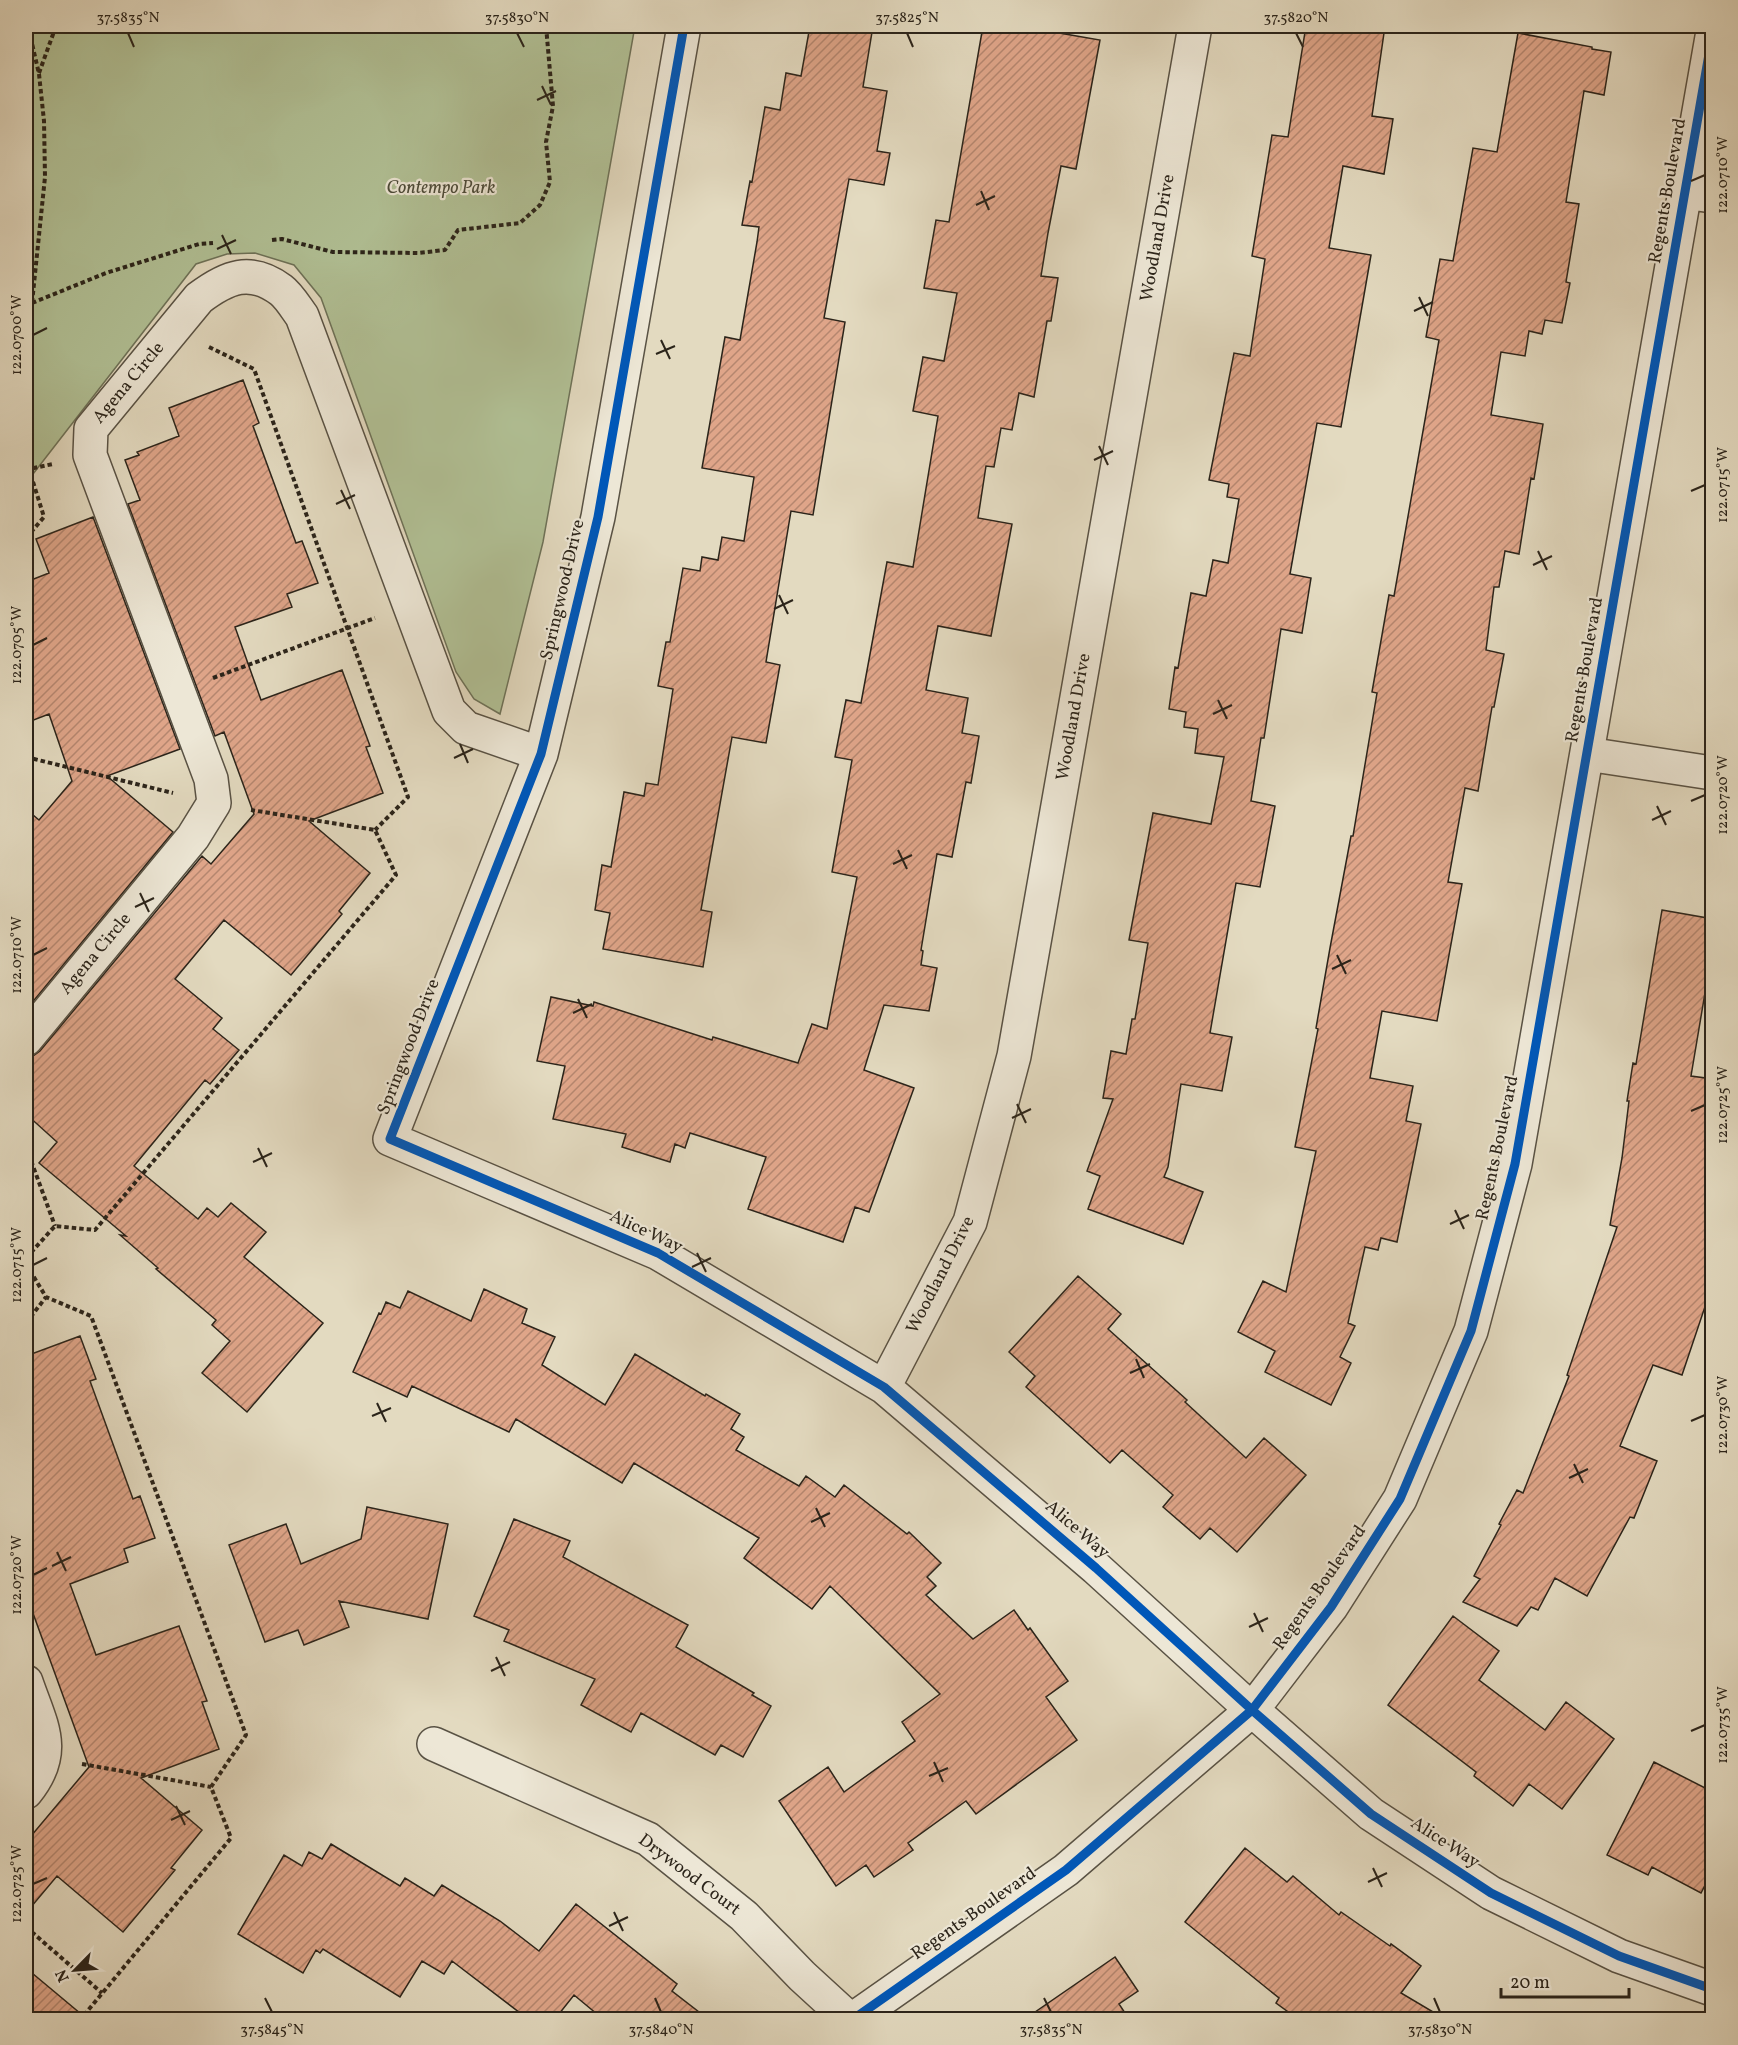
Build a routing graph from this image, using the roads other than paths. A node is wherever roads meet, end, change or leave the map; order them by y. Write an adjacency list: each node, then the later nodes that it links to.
1 (684, 26): 5 (street, Springwood Drive)
2 (1195, 26): 10 (street, Woodland Drive)
3 (1713, 37): 4 (street, Regents Boulevard)
4 (1698, 194): 6 (street, Regents Boulevard)
5 (541, 754): 8 (street, Agena Circle); 9 (street, Springwood Drive)
6 (1587, 754): 7 (street); 12 (street, Regents Boulevard)
7 (1713, 772)
8 (26, 1039)
9 (390, 1139): 10 (street, Alice Way)
10 (884, 1387): 12 (street, Alice Way)
11 (26, 1682): 14 (street)
12 (1252, 1710): 15 (street, Alice Way); 16 (street, Regents Boulevard)
13 (434, 1744): 16 (street, Drywood Court)
14 (26, 1792)
15 (1713, 1989)
16 (851, 2019)

